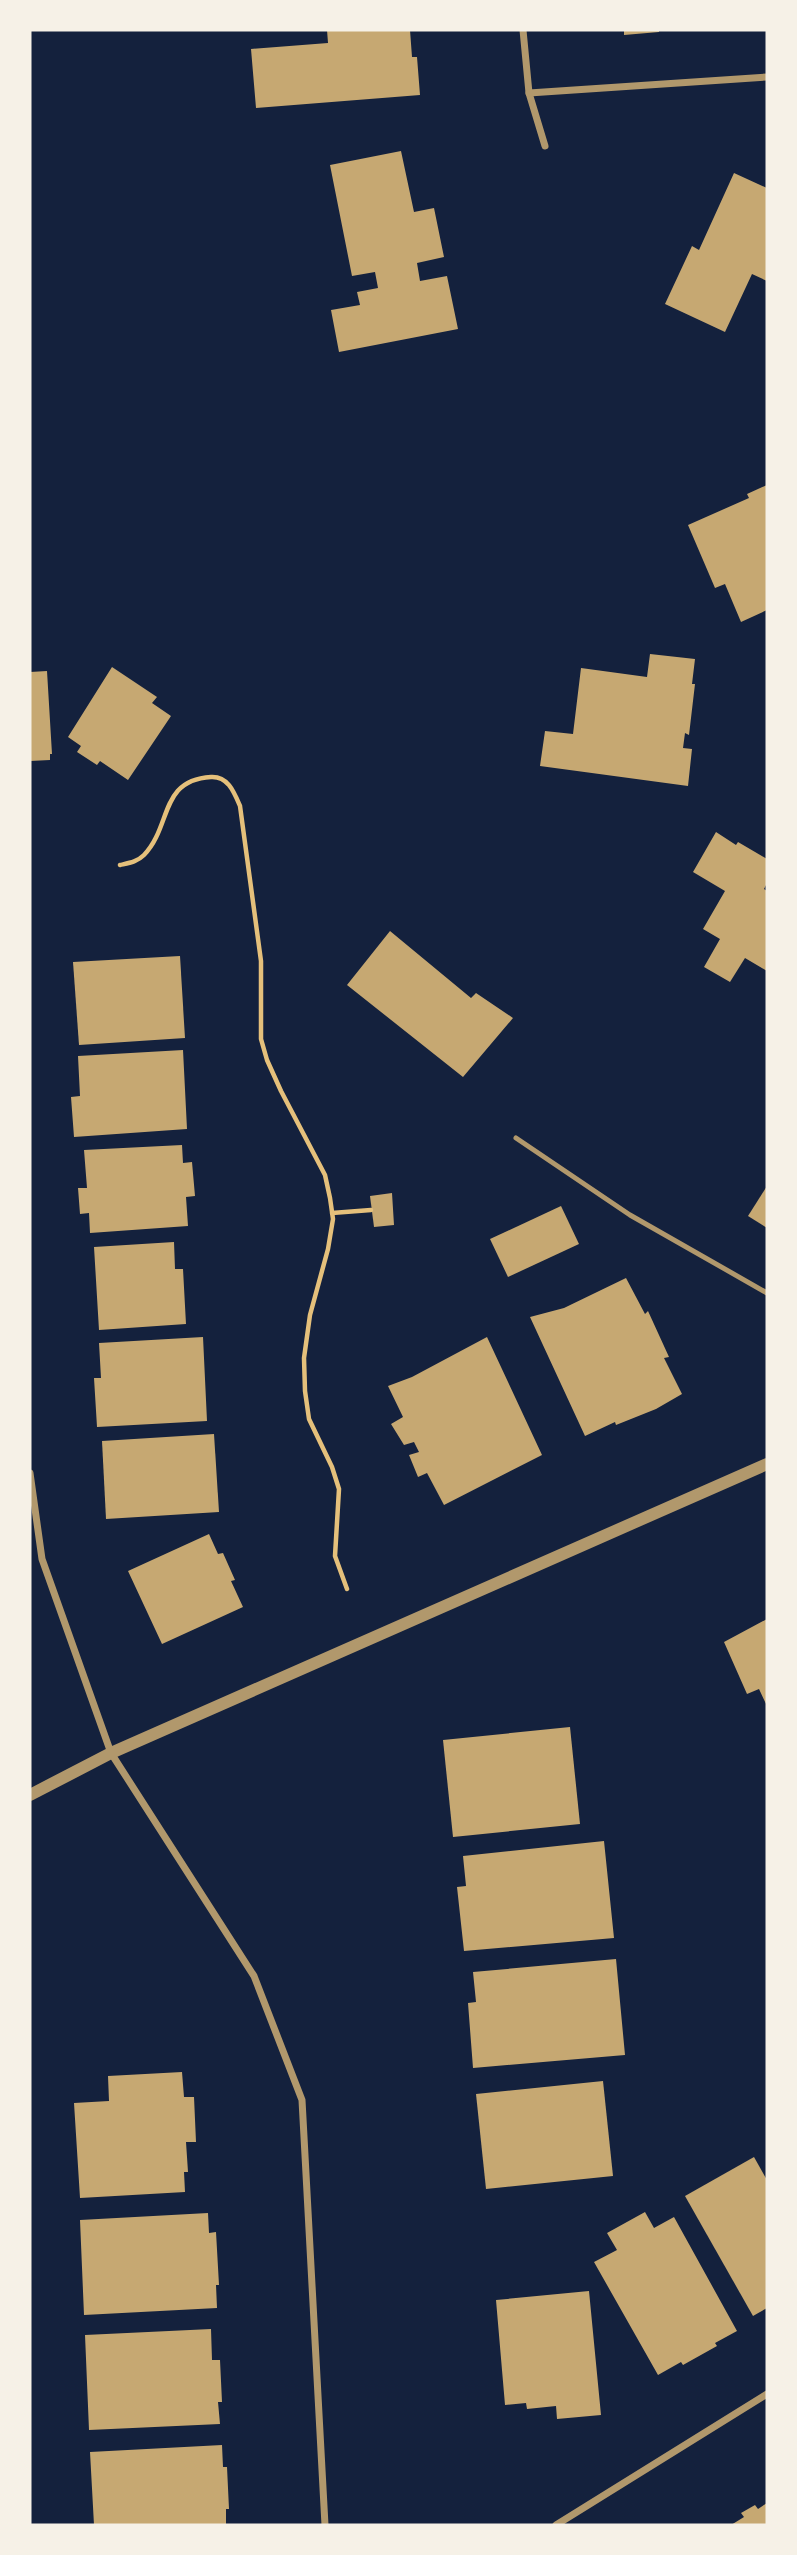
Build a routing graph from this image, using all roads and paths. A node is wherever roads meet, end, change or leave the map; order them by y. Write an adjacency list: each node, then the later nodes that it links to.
1 (523, 30): 3 (street)
2 (767, 77): 3 (street)
3 (529, 93): 4 (street)
4 (545, 146)
5 (120, 865): 8 (path)
6 (516, 1138): 9 (lane)
7 (371, 1210): 8 (path)
8 (332, 1213): 12 (path)
9 (767, 1293)
10 (767, 1464): 13 (street)
11 (30, 1473): 13 (street)
12 (346, 1589)
13 (110, 1753): 14 (street); 16 (street)
14 (30, 1795)
15 (767, 2394): 17 (street)
16 (325, 2525)
17 (556, 2525)

